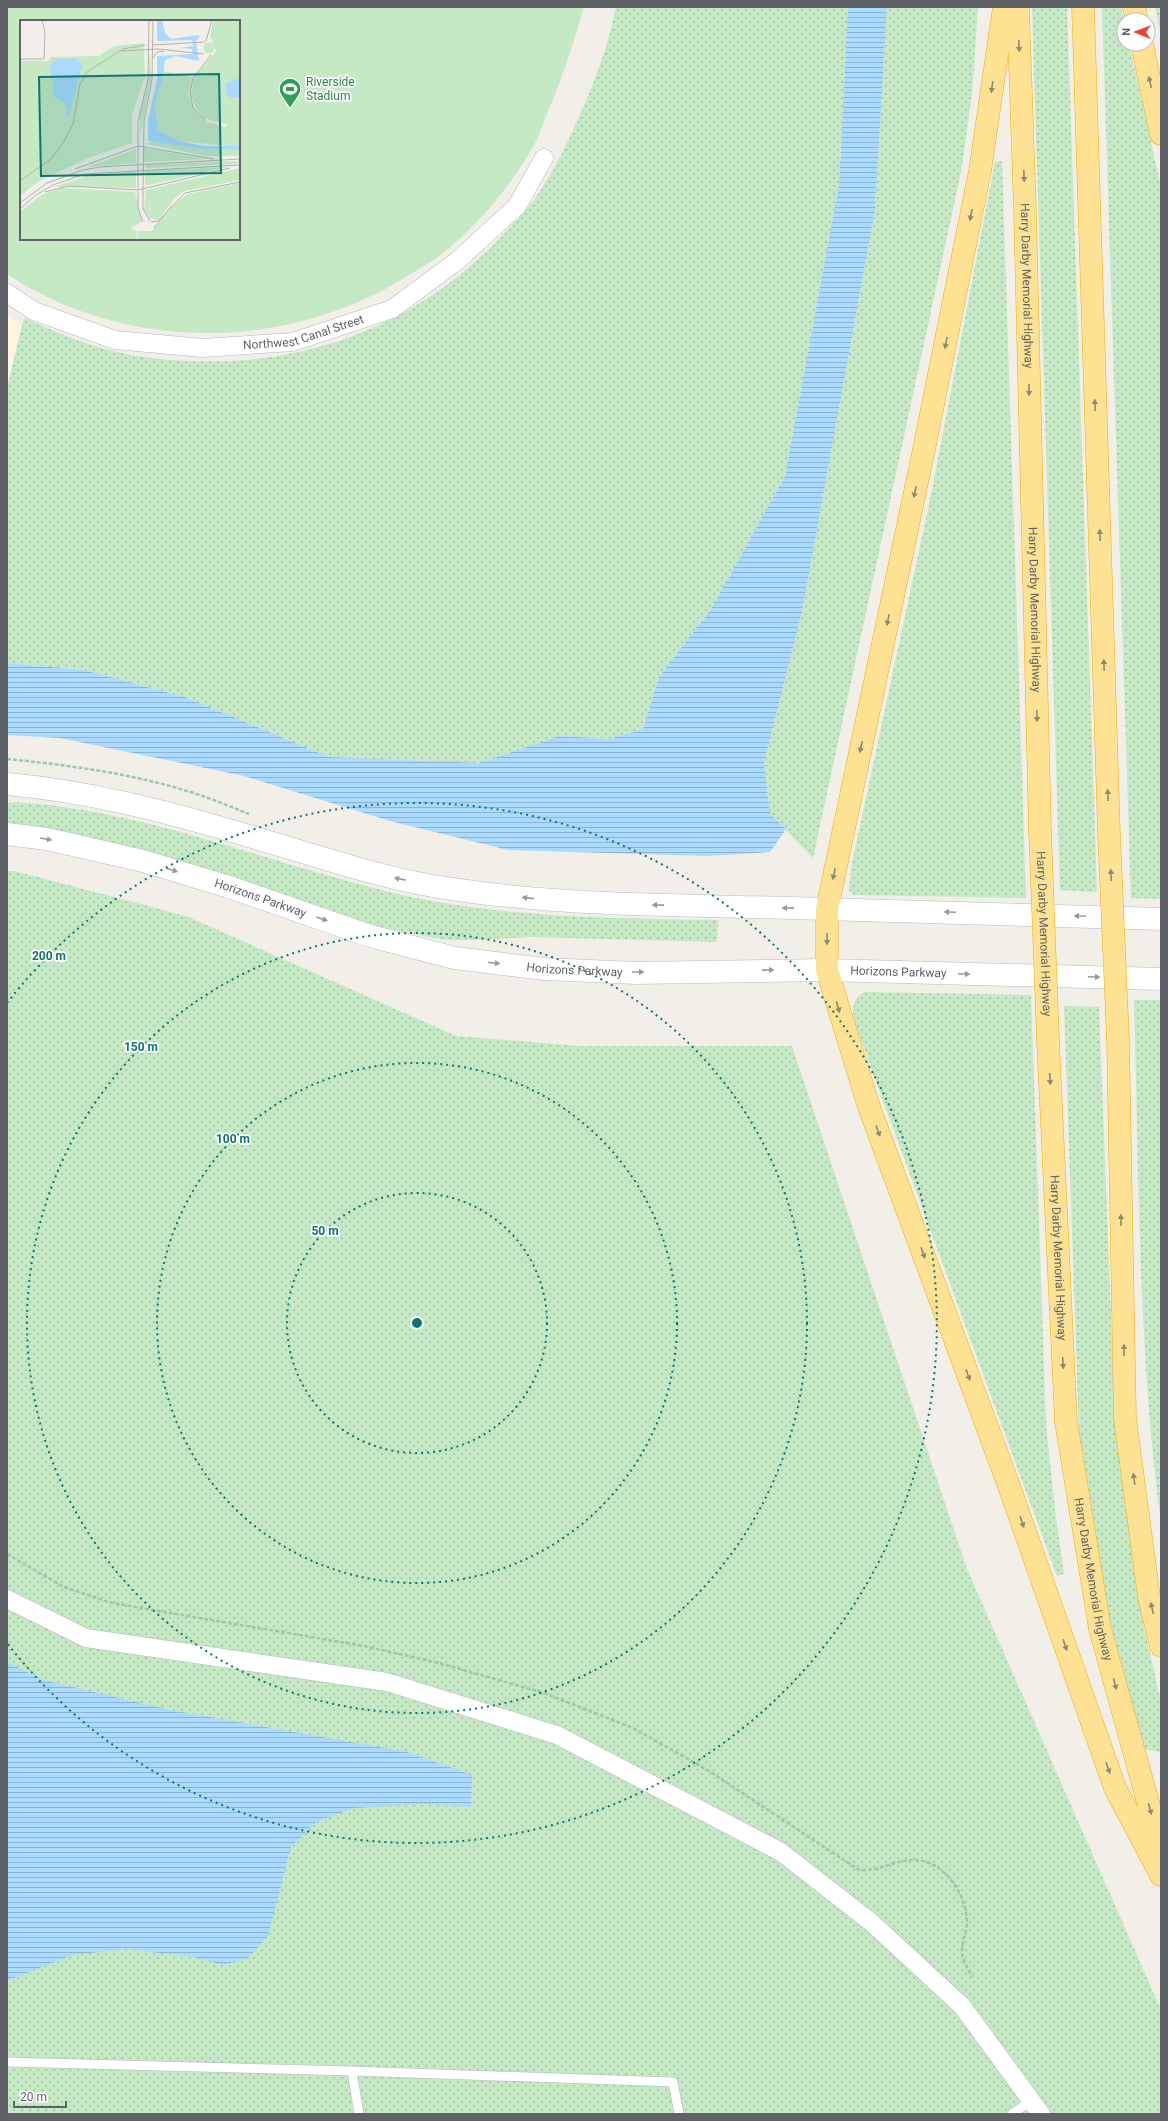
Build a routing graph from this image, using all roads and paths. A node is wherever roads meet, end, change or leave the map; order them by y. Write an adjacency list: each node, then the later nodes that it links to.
1 (1004, 7): 12 (highway, one-way to 12)
2 (1018, 7): 18 (highway, Harry Darby Memorial Highway, one-way to 18, bridge)
3 (1083, 7): 17 (highway, one-way to 3, bridge)
4 (1144, 52): 5 (highway, one-way to 4)
5 (1161, 134)
6 (544, 158): 7 (street, Northwest Canal Street)
7 (7, 293)
8 (7, 759): 10 (path)
9 (7, 784): 12 (main road, one-way to 9)
10 (251, 814)
11 (7, 834): 14 (main road, Horizons Parkway, one-way to 14)
12 (827, 909): 13 (main road, one-way to 12); 14 (highway, one-way to 14)
13 (1161, 919)
14 (827, 970): 15 (main road, Horizons Parkway, one-way to 15); 19 (highway, one-way to 19)
15 (1161, 979)
16 (7, 1600): 22 (street)
17 (1161, 1646)
18 (1161, 1850)
19 (1161, 1875)
20 (7, 2062): 21 (lane)
21 (352, 2071): 23 (lane); 24 (lane)
22 (1036, 2107): 25 (lane)
23 (359, 2114)
24 (679, 2114)
25 (1012, 2114)

